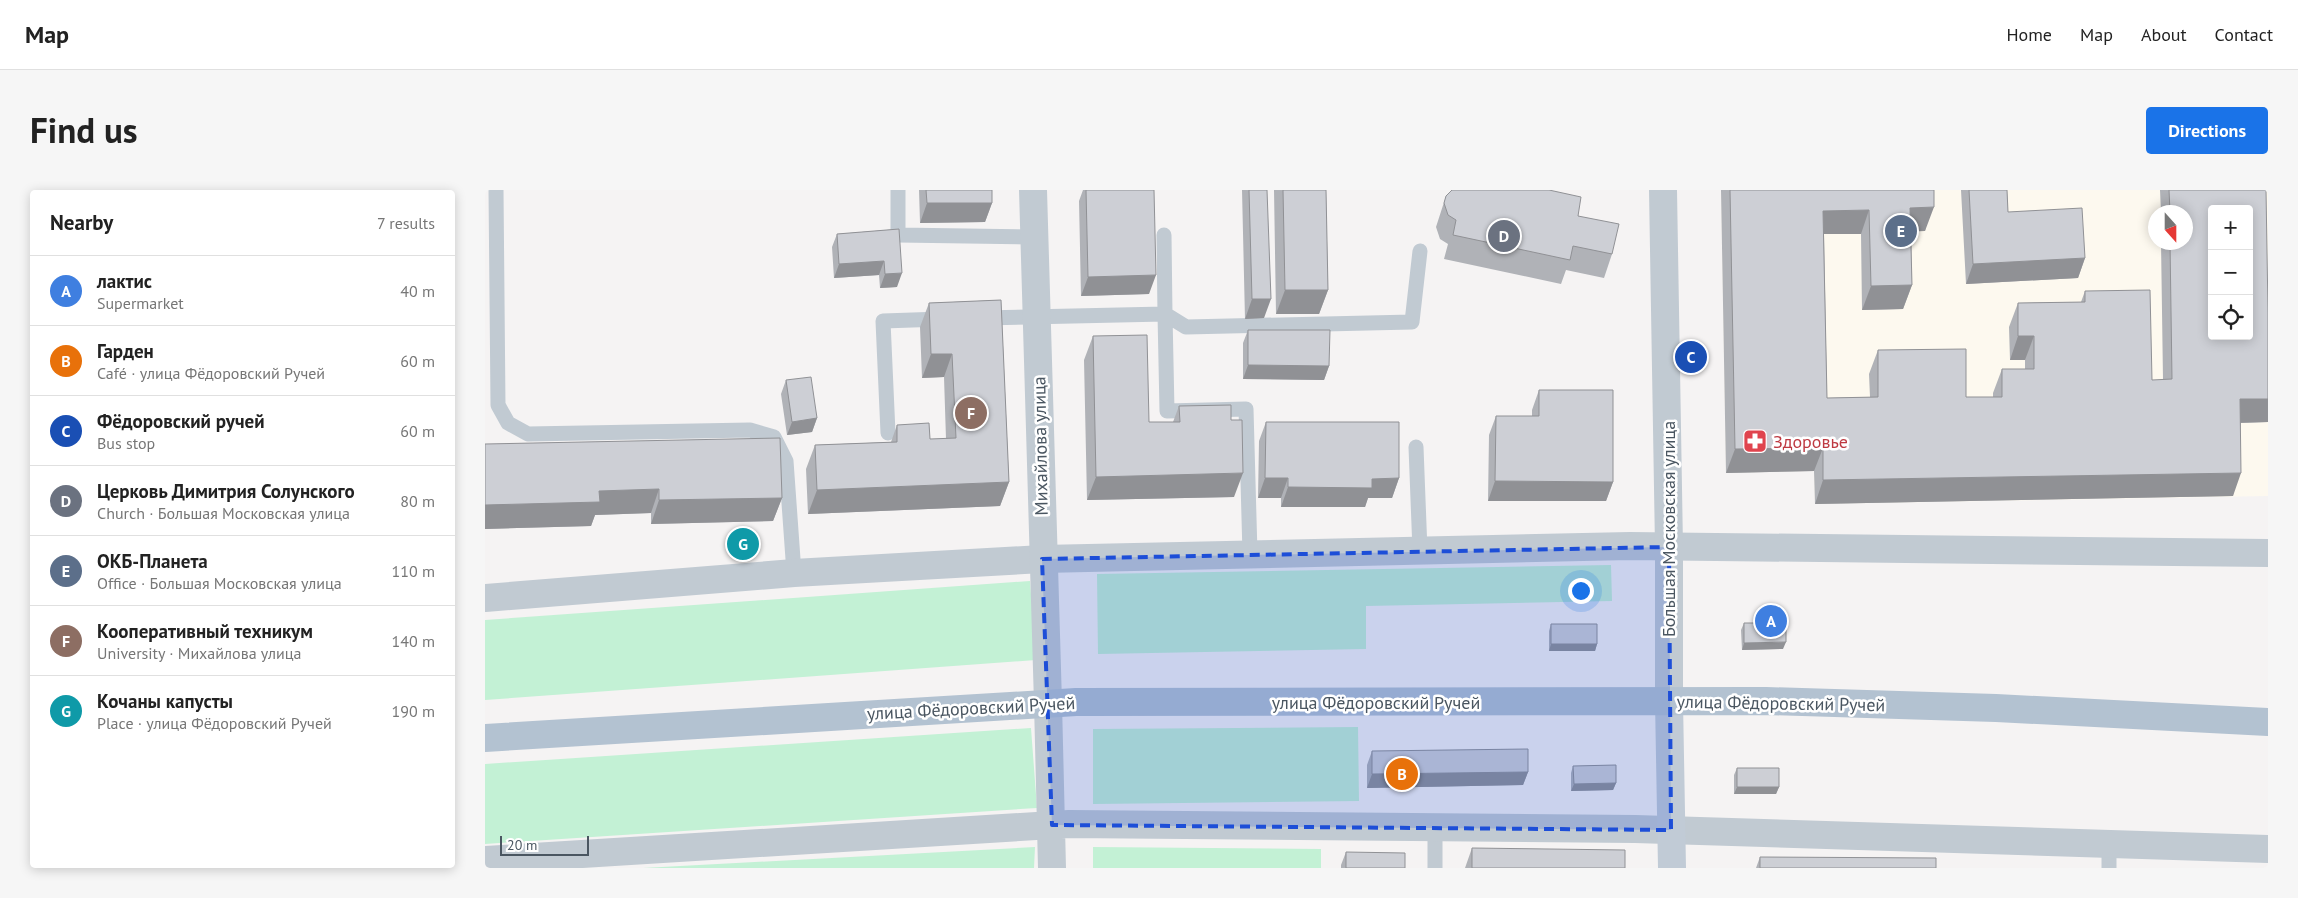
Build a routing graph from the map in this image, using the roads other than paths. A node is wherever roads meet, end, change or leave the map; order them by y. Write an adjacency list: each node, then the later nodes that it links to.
1 (496, 190): 17 (lane)
2 (898, 190): 6 (lane)
3 (1033, 190): 6 (street, Михайлова улица)
4 (1663, 190): 12 (street, Большая Московская улица)
5 (1164, 235): 8 (lane)
6 (1034, 237): 9 (street, Михайлова улица)
7 (1420, 251): 8 (lane)
8 (1165, 314): 9 (lane); 15 (lane)
9 (1037, 317): 10 (lane); 16 (street, Михайлова улица)
10 (888, 433)
11 (1416, 447): 13 (lane)
12 (1669, 547): 13 (street); 14 (street); 19 (street, Большая Московская улица)
13 (1420, 551): 15 (street)
14 (2268, 553)
15 (1250, 554): 16 (street)
16 (1043, 559): 17 (street); 20 (street, Михайлова улица)
17 (794, 573): 18 (street)
18 (485, 598)
19 (1669, 701): 20 (main road, улица Фёдоровский Ручей); 21 (main road, улица Фёдоровский Ручей); 25 (main road, Большая Московская улица)
20 (1048, 703): 22 (main road, улица Фёдоровский Ручей); 23 (street, Михайлова улица)
21 (2268, 722)
22 (485, 738)
23 (1052, 824): 24 (street); 29 (street); 30 (street, Михайлова улица)
24 (1435, 826): 25 (street); 31 (lane)
25 (1671, 830): 27 (street); 32 (main road, Большая Московская улица)
26 (2268, 849): 27 (street)
27 (2109, 856)
28 (485, 860): 29 (street)
29 (563, 862)
30 (1053, 868)
31 (1435, 868)
32 (1672, 868)

